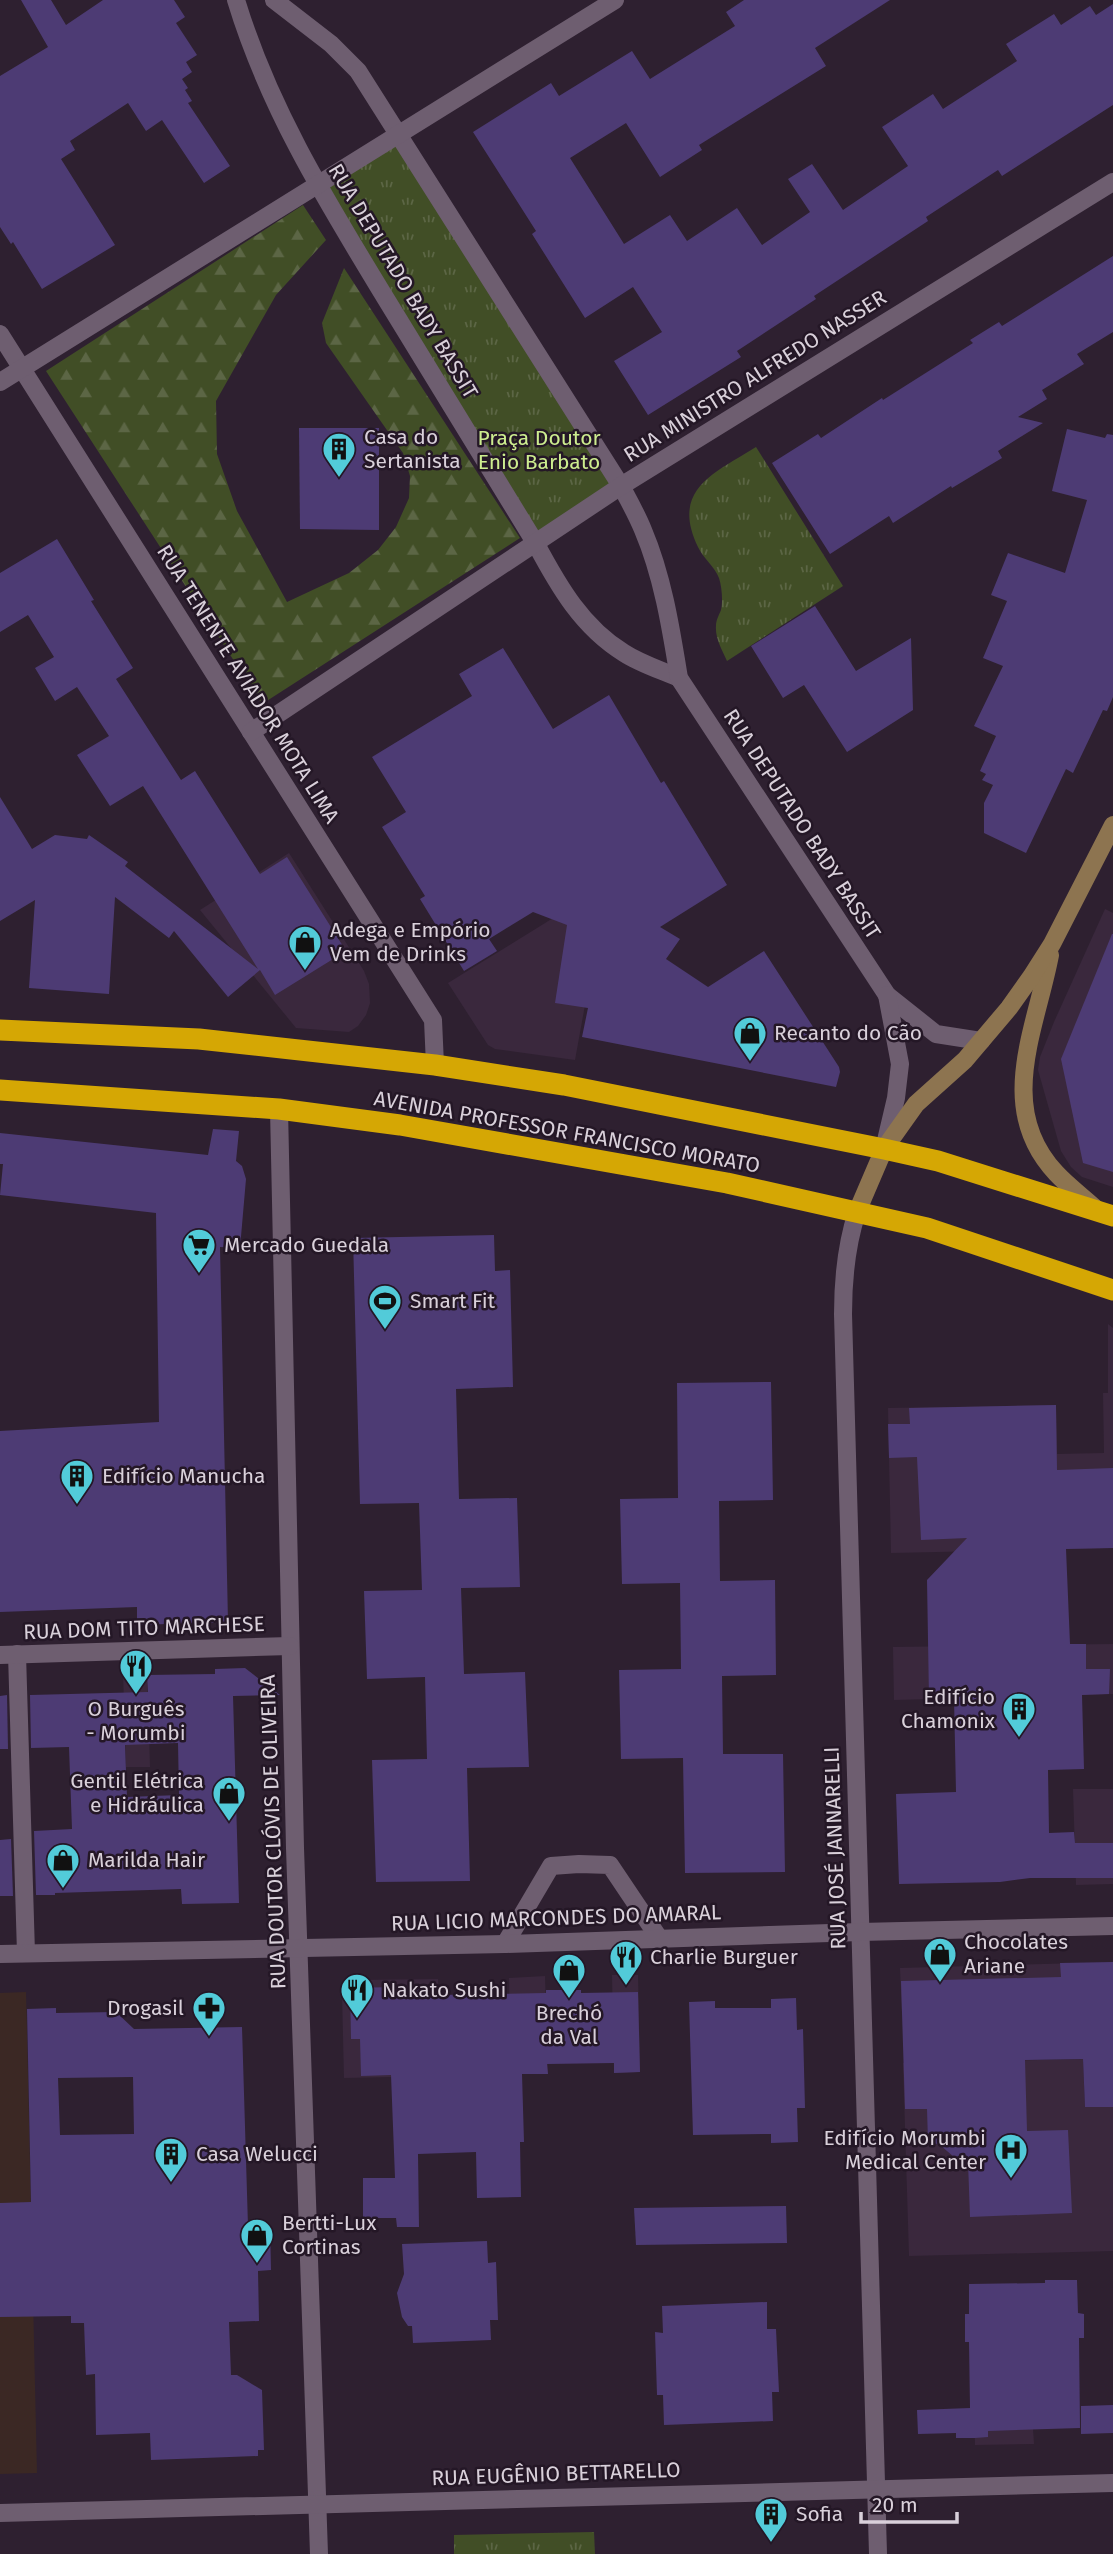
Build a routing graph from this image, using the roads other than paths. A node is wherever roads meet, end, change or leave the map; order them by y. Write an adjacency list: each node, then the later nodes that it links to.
1 (236, 0): 6 (street, RUA DEPUTADO BADY BASSIT)
2 (274, 0): 4 (street, RUA DEPUTADO BADY BASSIT)
3 (615, 0): 4 (street)
4 (400, 134): 6 (street); 10 (street, RUA DEPUTADO BADY BASSIT)
5 (1113, 182): 10 (street, RUA MINISTRO ALFREDO NASSER)
6 (317, 186): 8 (street); 11 (street, RUA DEPUTADO BADY BASSIT)
7 (0, 334): 8 (street, RUA TENENTE AVIADOR MOTA LIMA)
8 (22, 369): 9 (street); 13 (street, RUA TENENTE AVIADOR MOTA LIMA)
9 (0, 382)
10 (621, 486): 11 (street, RUA MINISTRO ALFREDO NASSER); 12 (street, RUA DEPUTADO BADY BASSIT)
11 (536, 544): 12 (street, RUA DEPUTADO BADY BASSIT); 13 (street, RUA MINISTRO ALFREDO NASSER)
12 (679, 678): 16 (street, RUA DEPUTADO BADY BASSIT)
13 (251, 732): 19 (street, RUA TENENTE AVIADOR MOTA LIMA)
14 (1113, 825): 15 (main road)
15 (1052, 944): 18 (main road, RUA JOSÉ JANNARELLI); 24 (main road)
16 (887, 995): 18 (street, RUA DEPUTADO BADY BASSIT); 22 (street, RUA DEPUTADO BADY BASSIT)
17 (0, 1030): 19 (highway, AVENIDA PROFESSOR FRANCISCO MORATO)
18 (981, 1041): 22 (main road, RUA JOSÉ JANNARELLI)
19 (435, 1065): 22 (highway, AVENIDA PROFESSOR FRANCISCO MORATO)
20 (0, 1090): 21 (highway, AVENIDA PROFESSOR FRANCISCO MORATO)
21 (279, 1109): 23 (highway, AVENIDA PROFESSOR FRANCISCO MORATO); 26 (street, RUA DOUTOR CLÓVIS DE OLIVEIRA)
22 (884, 1149): 23 (main road, RUA JOSÉ JANNARELLI); 24 (highway, AVENIDA PROFESSOR FRANCISCO MORATO)
23 (857, 1212): 25 (highway, AVENIDA PROFESSOR FRANCISCO MORATO); 29 (street, RUA JOSÉ JANNARELLI)
24 (1105, 1213)
25 (1113, 1290)
26 (290, 1646): 27 (street, RUA DOM TITO MARCHESE); 32 (street, RUA DOUTOR CLÓVIS DE OLIVEIRA)
27 (8, 1654): 34 (street)
28 (1113, 1926): 29 (street, RUA LICIO MARCONDES DO AMARAL)
29 (860, 1932): 30 (street, RUA LICIO MARCONDES DO AMARAL); 36 (street, RUA JOSÉ JANNARELLI)
30 (659, 1938): 31 (street, RUA LICIO MARCONDES DO AMARAL); 31 (street)
31 (505, 1944): 32 (street, RUA LICIO MARCONDES DO AMARAL)
32 (298, 1948): 34 (street, RUA LICIO MARCONDES DO AMARAL); 37 (street, RUA DOUTOR CLÓVIS DE OLIVEIRA)
33 (0, 1954): 34 (street, RUA LICIO MARCONDES DO AMARAL)
34 (26, 1954)
35 (1113, 2483): 36 (street, RUA EUGÊNIO BETTARELLO)
36 (877, 2488): 37 (street, RUA EUGÊNIO BETTARELLO); 40 (street, RUA JOSÉ JANNARELLI)
37 (318, 2504): 38 (street, RUA EUGÊNIO BETTARELLO); 39 (street, RUA DOUTOR CLÓVIS DE OLIVEIRA)
38 (0, 2513)
39 (319, 2554)
40 (878, 2554)

